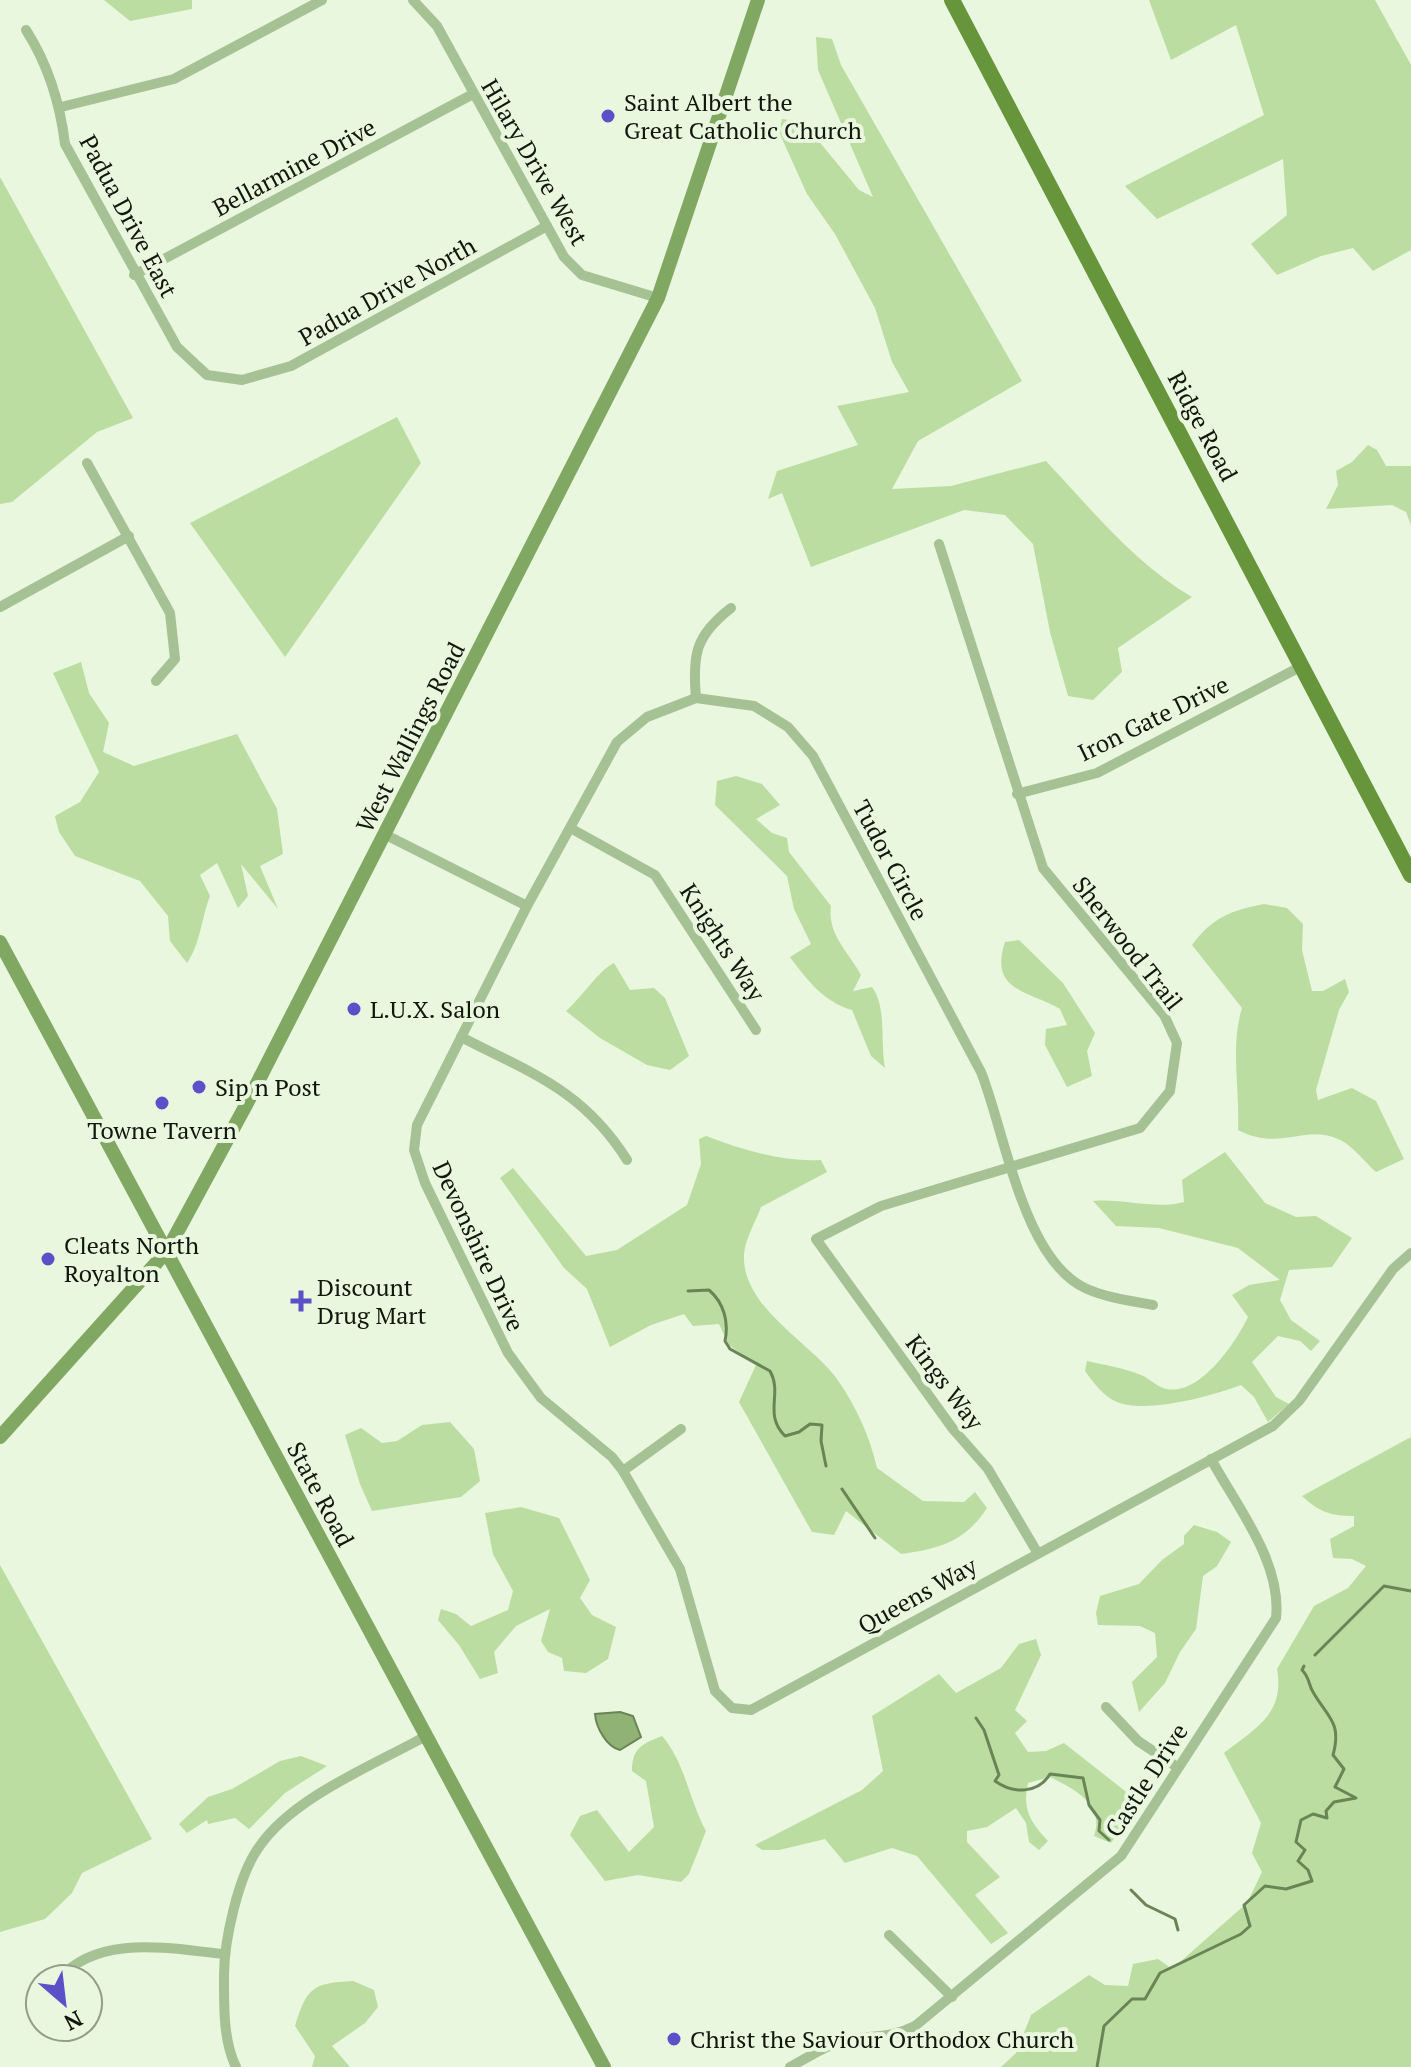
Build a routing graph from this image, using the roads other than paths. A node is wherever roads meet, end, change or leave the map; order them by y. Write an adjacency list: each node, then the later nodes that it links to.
1 (322, 0): 7 (street)
2 (413, 0): 6 (street, Hilary Drive West)
3 (758, 0): 10 (street, West Wallings Road)
4 (952, 0): 17 (main road, Ridge Road)
5 (26, 30): 7 (street, Padua Drive East)
6 (473, 94): 8 (street, Hilary Drive West); 9 (street, Bellarmine Drive)
7 (61, 107): 9 (street, Padua Drive East)
8 (547, 226): 10 (street, Hilary Drive West); 11 (street, Padua Drive North)
9 (134, 275): 11 (street, Padua Drive East)
10 (658, 298): 22 (street, West Wallings Road)
11 (242, 380)
12 (87, 463): 13 (street)
13 (129, 536): 15 (street); 18 (street)
14 (939, 544): 20 (street, Sherwood Trail)
15 (0, 607)
16 (731, 608): 19 (street)
17 (1302, 666): 20 (street, Iron Gate Drive); 23 (main road, Ridge Road)
18 (156, 681)
19 (696, 698): 21 (street, Tudor Circle); 29 (street, Tudor Circle)
20 (1017, 794): 29 (street, Sherwood Trail)
21 (572, 829): 24 (street, Tudor Circle); 26 (street, Knights Way)
22 (386, 835): 24 (street); 31 (street, West Wallings Road)
23 (1411, 875)
24 (527, 906): 27 (street, Devonshire Drive)
25 (0, 942): 31 (street, State Road)
26 (756, 1030)
27 (461, 1037): 28 (street); 34 (street, Devonshire Drive)
28 (627, 1160)
29 (1012, 1165): 30 (street, Sherwood Trail); 33 (street, Tudor Circle)
30 (816, 1239): 39 (street, Kings Way)
31 (167, 1251): 36 (street, West Wallings Road); 41 (street, State Road)
32 (1411, 1253): 37 (street, Queens Way)
33 (1153, 1305)
34 (529, 1381): 38 (street, Queens Way)
35 (681, 1429): 38 (street)
36 (0, 1437)
37 (1211, 1459): 39 (street, Queens Way); 42 (street, Castle Drive)
38 (623, 1471): 39 (street, Queens Way)
39 (1037, 1552)
40 (1106, 1707): 42 (street)
41 (426, 1736): 44 (street); 48 (street, State Road)
42 (1177, 1767): 46 (street, Castle Drive)
43 (889, 1935): 46 (street)
44 (224, 1954): 45 (street); 47 (street)
45 (84, 1963)
46 (952, 1997): 49 (street, Castle Drive)
47 (236, 2067)
48 (604, 2067)
49 (790, 2067)

